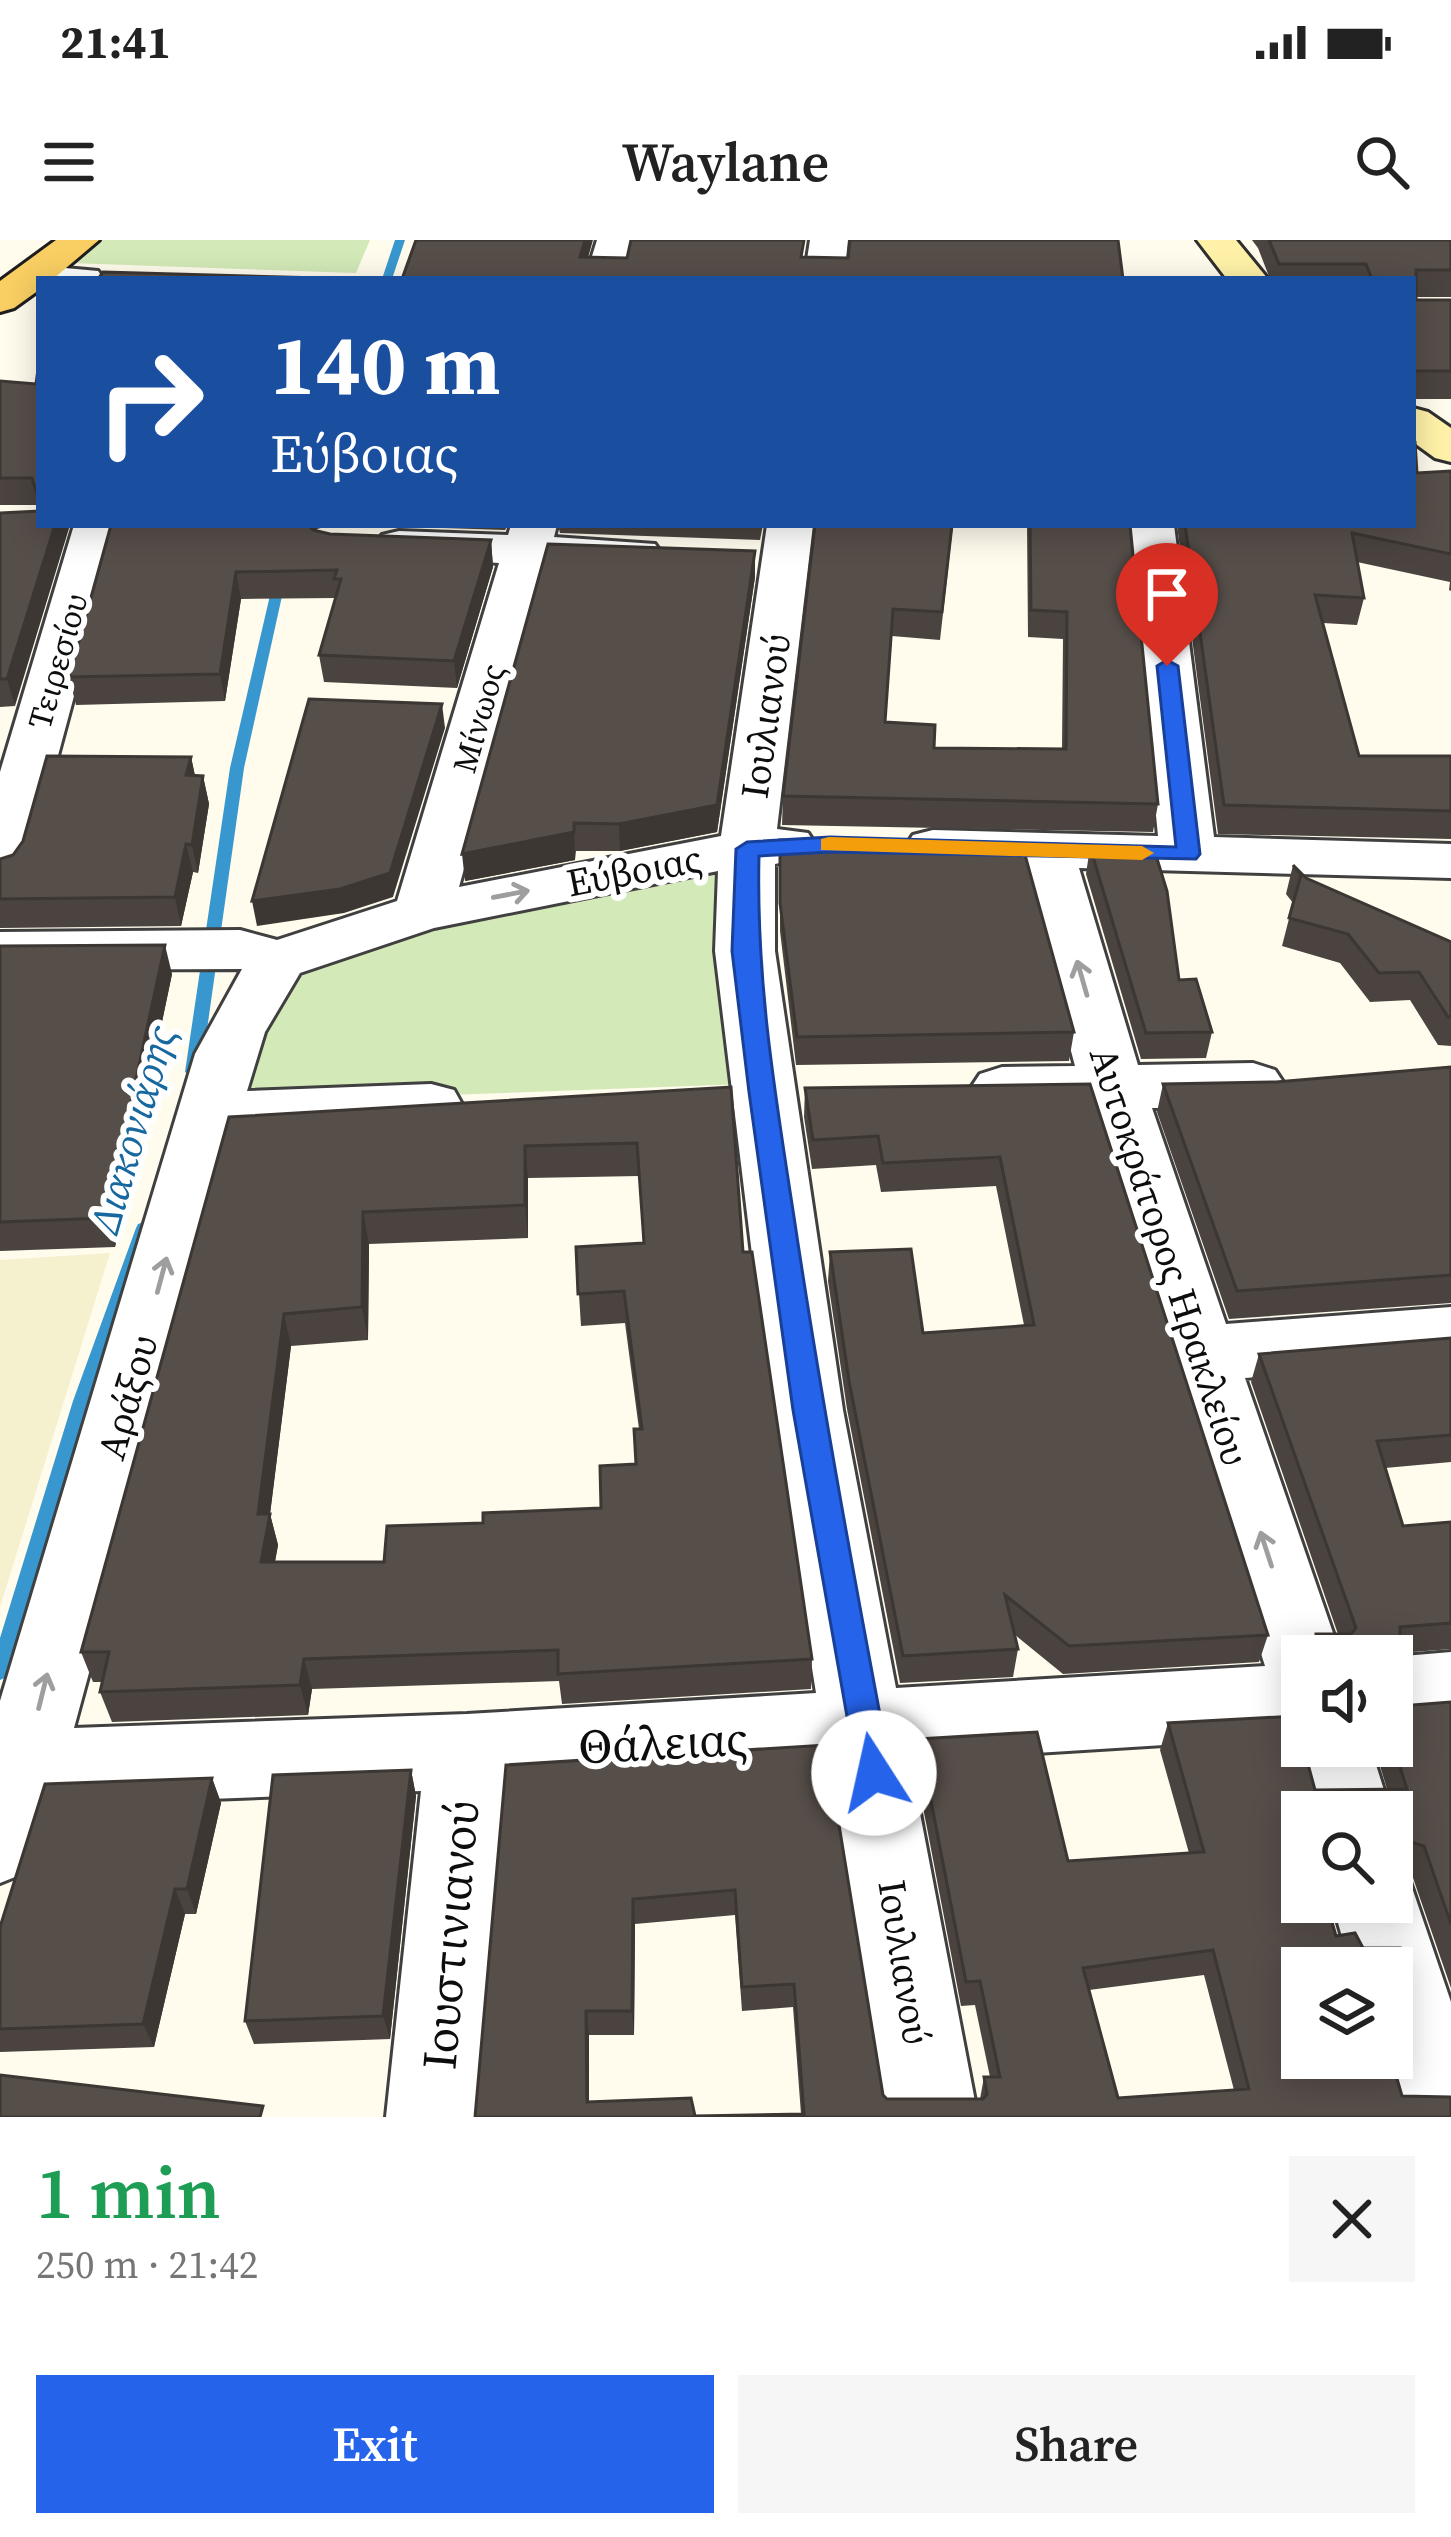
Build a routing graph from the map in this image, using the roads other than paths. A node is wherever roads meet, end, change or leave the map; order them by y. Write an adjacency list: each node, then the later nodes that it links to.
1 (80, 240): 5 (main road)
2 (616, 240): 7 (street)
3 (829, 240): 8 (street)
4 (1216, 240): 9 (main road)
5 (13, 268): 6 (street)
6 (65, 276)
7 (605, 276)
8 (824, 276)
9 (1246, 276)
10 (1416, 427): 11 (main road)
11 (1443, 470)
12 (96, 528): 22 (street, Τειρεσίου)
13 (1151, 528): 19 (street)
14 (530, 537): 15 (street); 16 (street); 23 (street, Μίνωος)
15 (359, 544)
16 (751, 550): 17 (street, Ιουλιανού)
17 (747, 849): 18 (street, Εύβοιας); 23 (street, Εύβοιας, one-way to 17); 31 (street, Ιουλιανού)
18 (1046, 851): 19 (street, Εύβοιας); 28 (street, Αυτοκράτορος Ηρακλείου, one-way to 18)
19 (1188, 854): 20 (street, Εύβοιας)
20 (1288, 857): 21 (street, Εύβοιας); 24 (street)
21 (1451, 861)
22 (0, 867)
23 (423, 911): 26 (street, Εύβοιας)
24 (1377, 915)
25 (0, 951): 26 (street, Εύβοιας)
26 (259, 954): 33 (street, Αράξου)
27 (1304, 1083): 28 (street)
28 (1113, 1088): 29 (street); 35 (street, Αυτοκράτορος Ηρακλείου)
29 (949, 1090)
30 (832, 1091): 31 (street)
31 (738, 1093): 40 (street, Ιουλιανού)
32 (478, 1104): 33 (street)
33 (207, 1115): 42 (street, Αράξου, one-way to 33)
34 (1451, 1334): 35 (street)
35 (1202, 1354): 36 (street, Αυτοκράτορος Ηρακλείου, one-way to 35)
36 (1294, 1635)
37 (1451, 1688): 38 (street)
38 (1413, 1691)
39 (1281, 1701): 40 (street, Θάλειας)
40 (867, 1730): 41 (street, Θάλειας); 45 (street, Ιουλιανού)
41 (466, 1753): 42 (street, Θάλειας); 44 (street, Ιουστινιανού)
42 (12, 1806)
43 (1382, 1923): 46 (street)
44 (433, 2117)
45 (931, 2117)
46 (1440, 2117)

